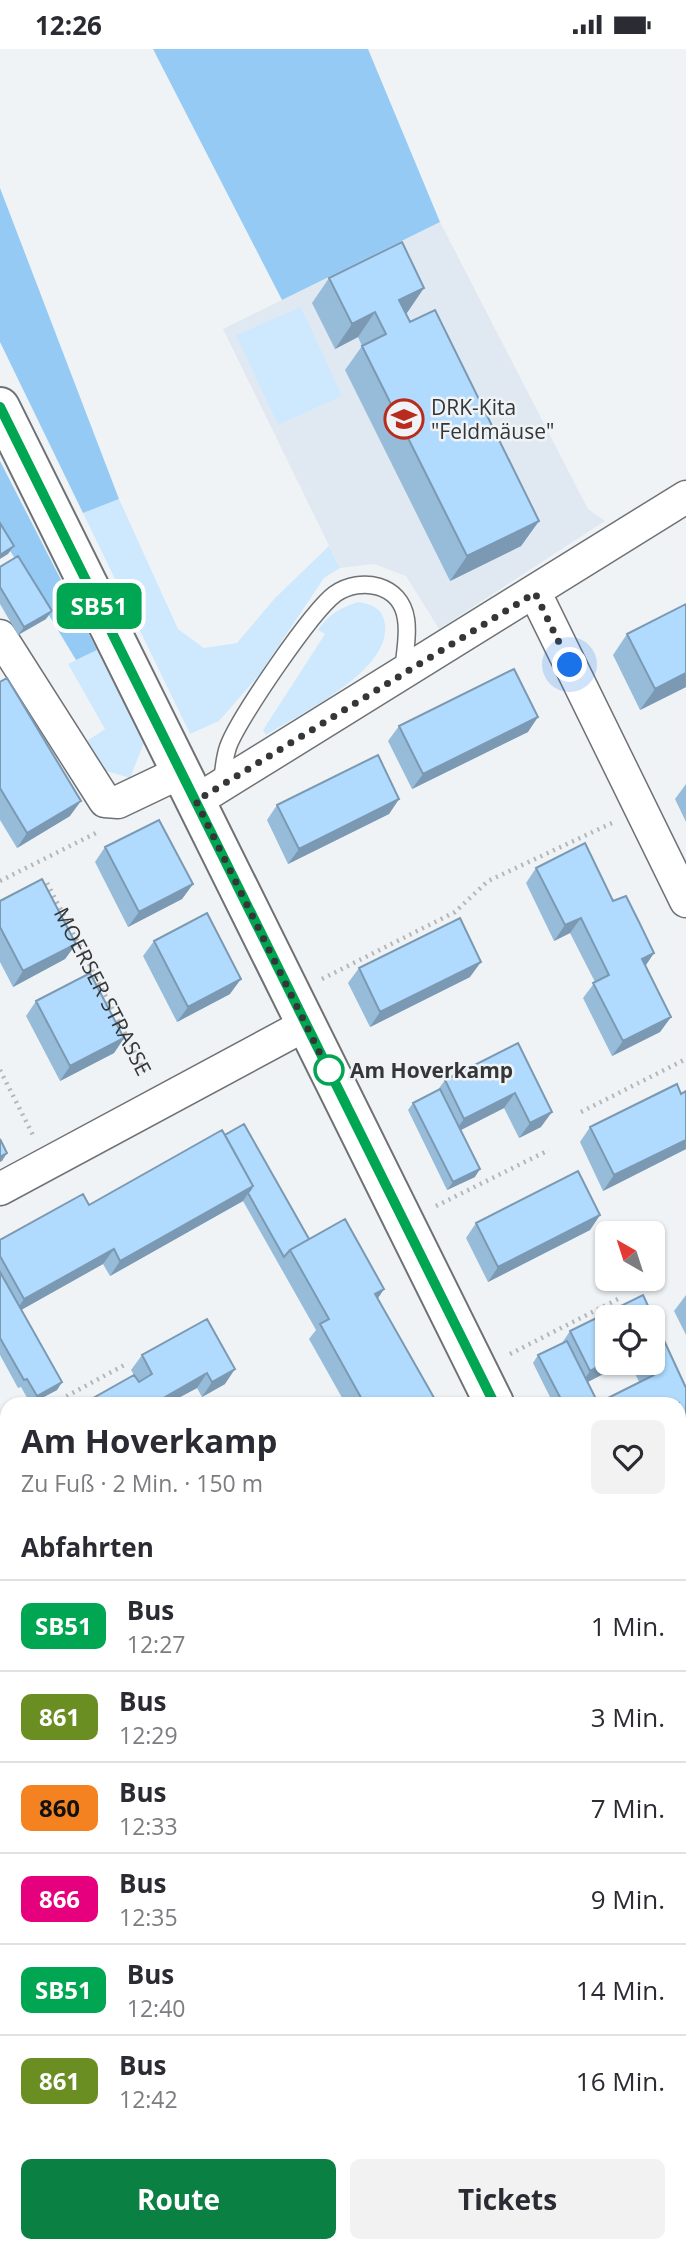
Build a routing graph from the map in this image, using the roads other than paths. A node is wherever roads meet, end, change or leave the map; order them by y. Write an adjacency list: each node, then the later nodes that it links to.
1 (0, 407): 6 (street)
2 (686, 497): 3 (street)
3 (535, 593): 5 (street); 7 (street)
4 (0, 636): 6 (street)
5 (403, 674): 6 (street); 6 (lane)
6 (200, 787): 8 (street)
7 (686, 901)
8 (298, 1010): 9 (street, MOERSER STRASSE); 10 (street)
9 (0, 1189)
10 (486, 1387)

